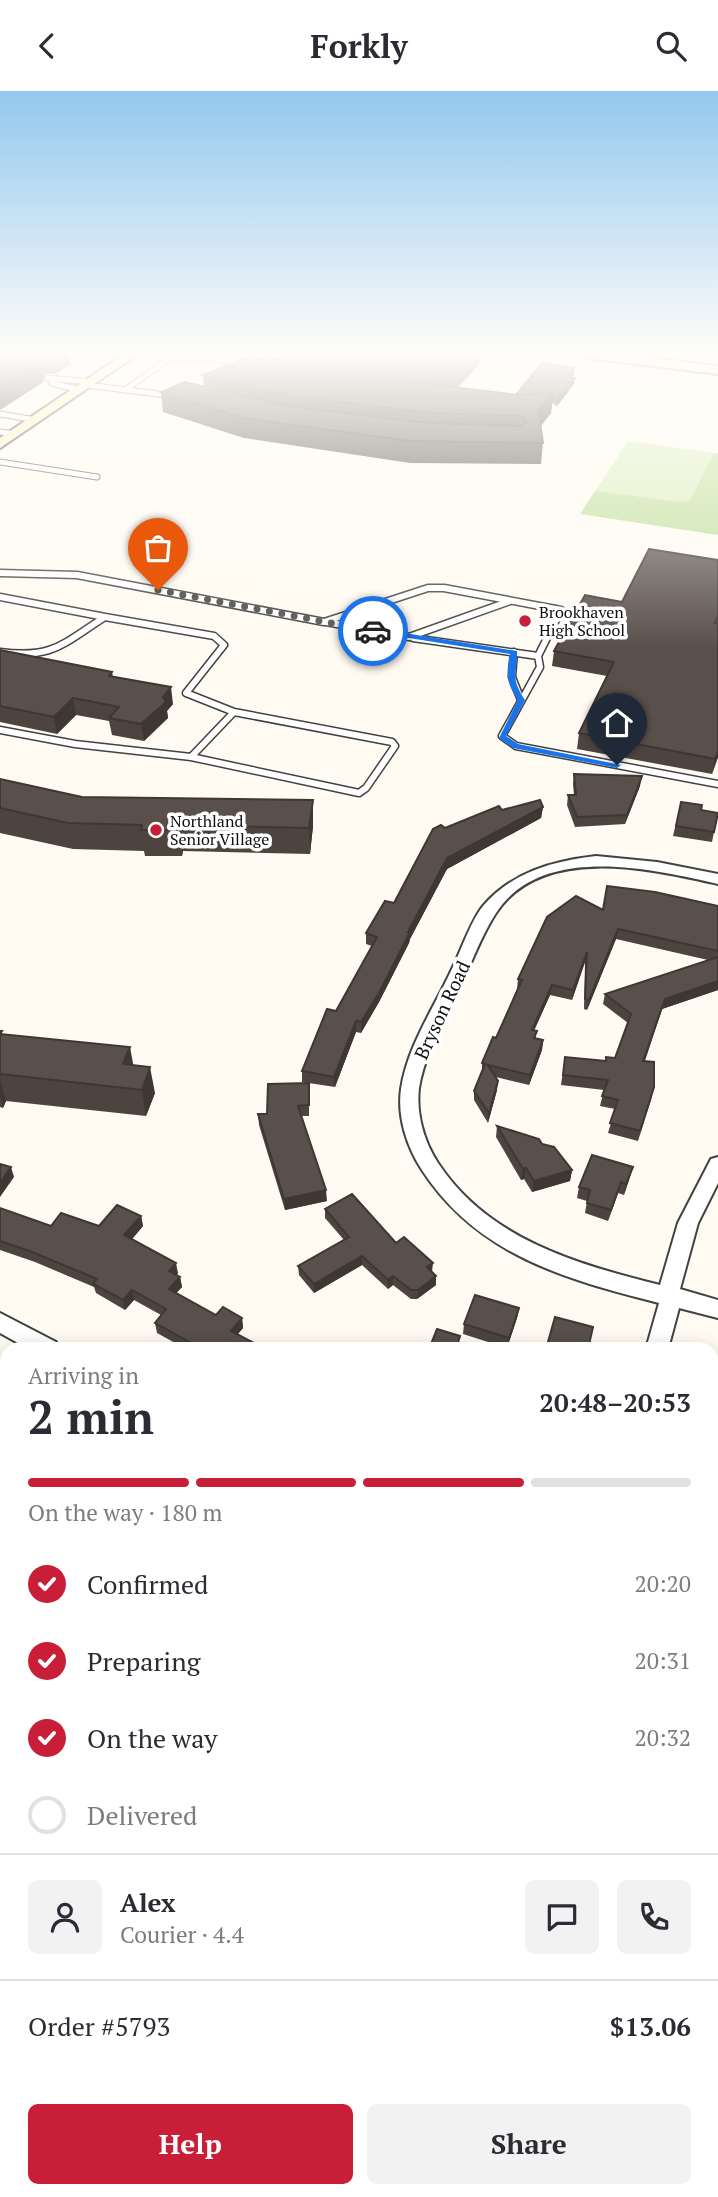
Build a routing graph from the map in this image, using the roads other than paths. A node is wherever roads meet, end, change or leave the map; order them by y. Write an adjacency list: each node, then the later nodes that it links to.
1 (0, 462): 2 (lane)
2 (97, 477)
3 (1, 575): 7 (lane)
4 (0, 597): 6 (lane)
5 (510, 600): 7 (lane); 8 (lane); 11 (lane)
6 (105, 617): 9 (lane); 13 (lane)
7 (324, 622): 8 (lane)
8 (409, 637): 10 (lane)
9 (0, 652)
10 (514, 652): 11 (lane); 12 (lane)
11 (538, 656): 12 (lane)
12 (522, 700): 16 (lane)
13 (234, 712): 15 (lane); 15 (lane)
14 (0, 730): 15 (lane)
15 (191, 757)
16 (718, 784)
17 (718, 879): 19 (street, Bryson Road)
18 (718, 1164): 19 (street)
19 (669, 1296): 20 (street, Bryson Road); 23 (street)
20 (718, 1309)
21 (0, 1322): 22 (street)
22 (36, 1342)
23 (659, 1342)

